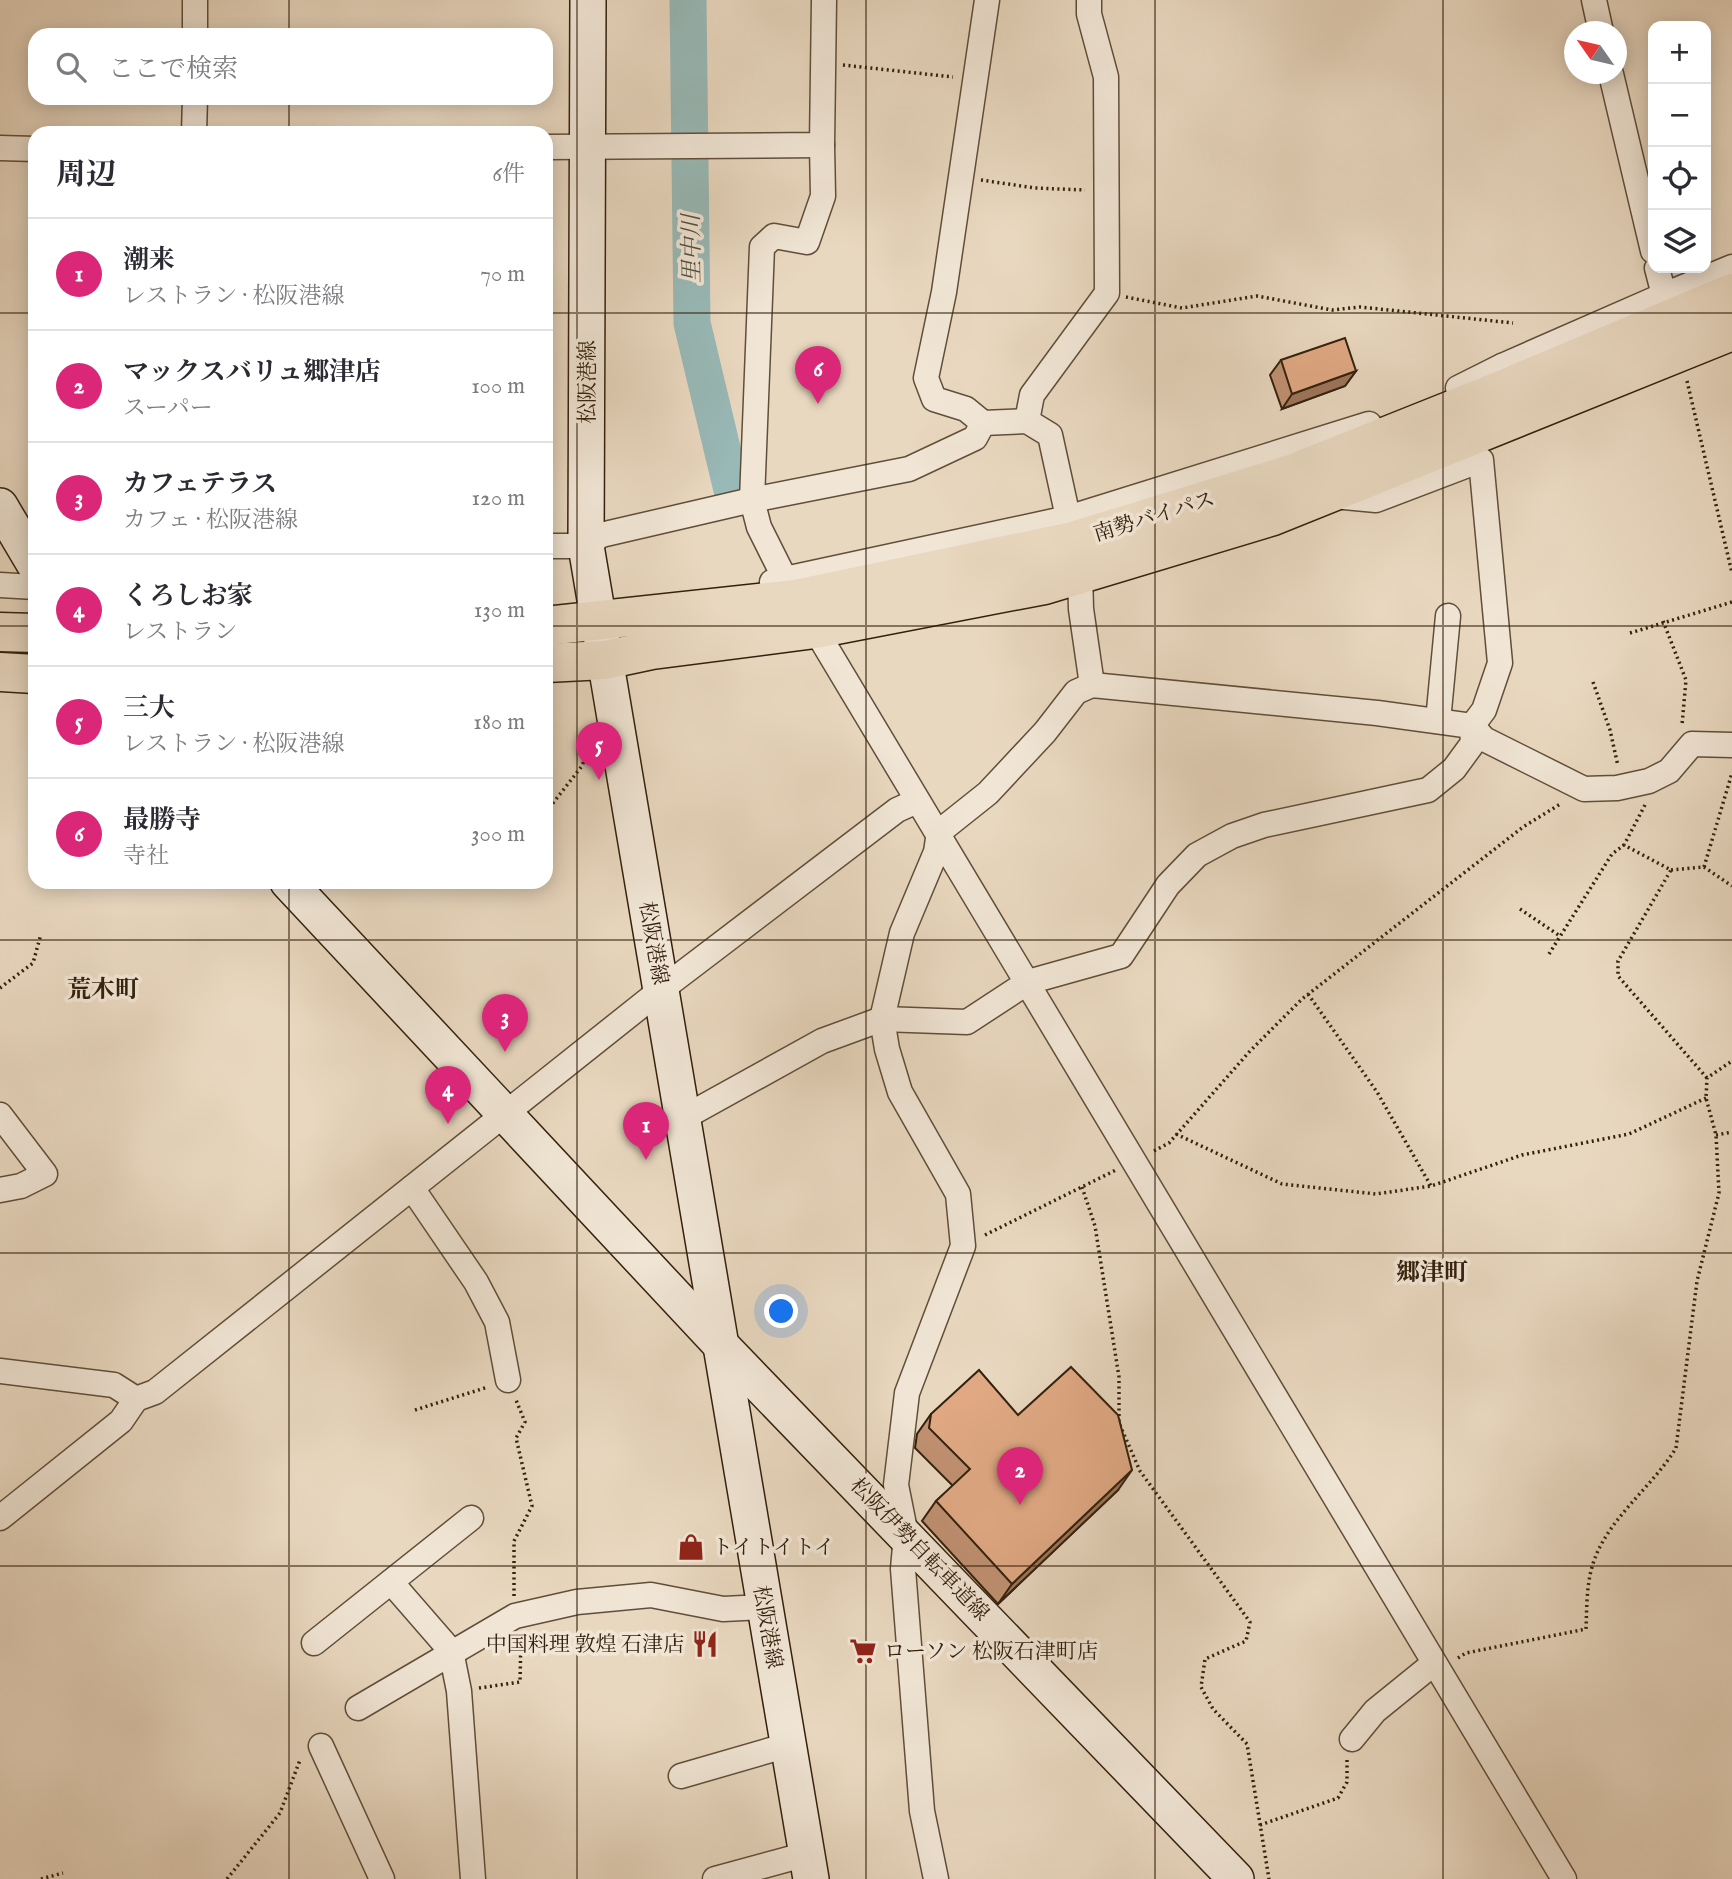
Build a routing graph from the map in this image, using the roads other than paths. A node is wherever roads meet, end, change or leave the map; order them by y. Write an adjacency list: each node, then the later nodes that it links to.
1 (195, 0): 8 (street)
2 (588, 0): 13 (main road, 松阪港線)
3 (824, 0): 12 (street)
4 (987, 0): 25 (street)
5 (1089, 0): 24 (street)
6 (1594, 0): 7 (street)
7 (1599, 21)
8 (195, 28)
9 (1613, 84): 17 (street)
10 (195, 105): 11 (street)
11 (194, 126)
12 (822, 145): 13 (street); 27 (street)
13 (588, 146): 14 (street); 31 (main road, 松阪港線)
14 (553, 147)
15 (0, 148): 16 (street)
16 (28, 149)
17 (1648, 230)
18 (1732, 267): 21 (street)
19 (1658, 273): 21 (street)
20 (1732, 293): 23 (highway, 南勢バイパス)
21 (1664, 295): 23 (street)
22 (1732, 331): 26 (highway, 南勢バイパス)
23 (1494, 381): 29 (highway, 南勢バイパス)
24 (1027, 421): 25 (street); 29 (street)
25 (983, 423): 27 (street)
26 (1325, 495): 29 (highway, 南勢バイパス); 49 (street)
27 (752, 500): 31 (street); 33 (street)
28 (0, 506): 32 (main road)
29 (1074, 544): 33 (street); 36 (highway, 南勢バイパス); 40 (highway, 南勢バイパス); 47 (street)
30 (553, 546): 31 (street)
31 (586, 546): 38 (main road, 松阪港線)
32 (28, 553)
33 (785, 579): 36 (street)
34 (0, 585): 35 (street)
35 (28, 587)
36 (715, 610): 38 (highway, 南勢バイパス)
37 (1448, 616): 48 (street)
38 (598, 621): 39 (highway, 南勢バイパス); 43 (main road, 松阪港線)
39 (553, 625)
40 (816, 629): 43 (highway, 南勢バイパス); 51 (street)
41 (0, 632): 42 (highway)
42 (28, 633)
43 (605, 660): 44 (highway, 南勢バイパス); 55 (main road, 松阪港線)
44 (553, 663)
45 (0, 672): 46 (highway)
46 (28, 674)
47 (1092, 685): 48 (street); 52 (street)
48 (1438, 721): 49 (street)
49 (1472, 726): 50 (street); 54 (street)
50 (1732, 745)
51 (917, 801): 52 (street); 55 (street)
52 (939, 832): 54 (street); 56 (street)
53 (295, 889): 57 (main road, 松阪伊勢自転車道線)
54 (1028, 982): 56 (street); 73 (street)
55 (663, 989): 57 (street); 59 (main road, 松阪港線)
56 (882, 1019): 59 (street); 68 (street)
57 (506, 1114): 60 (street); 62 (main road, 松阪伊勢自転車道線)
58 (0, 1115): 61 (street)
59 (683, 1118): 62 (main road, 松阪港線)
60 (412, 1188): 64 (street); 65 (street)
61 (0, 1189)
62 (718, 1342): 68 (main road, 松阪伊勢自転車道線); 70 (main road, 松阪港線)
63 (0, 1371): 65 (street)
64 (508, 1380)
65 (136, 1399): 66 (street)
66 (0, 1518)
67 (471, 1518): 69 (street)
68 (906, 1535): 83 (street); 84 (main road, 松阪伊勢自転車道線)
69 (391, 1582): 71 (street); 72 (street)
70 (764, 1607): 72 (street); 76 (main road, 松阪港線)
71 (314, 1643)
72 (451, 1651): 74 (street); 81 (street)
73 (1436, 1668): 75 (street); 85 (street)
74 (358, 1708)
75 (1352, 1739)
76 (788, 1745): 78 (street); 79 (main road, 松阪港線)
77 (321, 1746): 80 (street)
78 (681, 1776)
79 (809, 1866): 82 (street)
80 (382, 1879)
81 (472, 1879)
82 (716, 1879)
83 (936, 1879)
84 (1236, 1879)
85 (1564, 1879)

